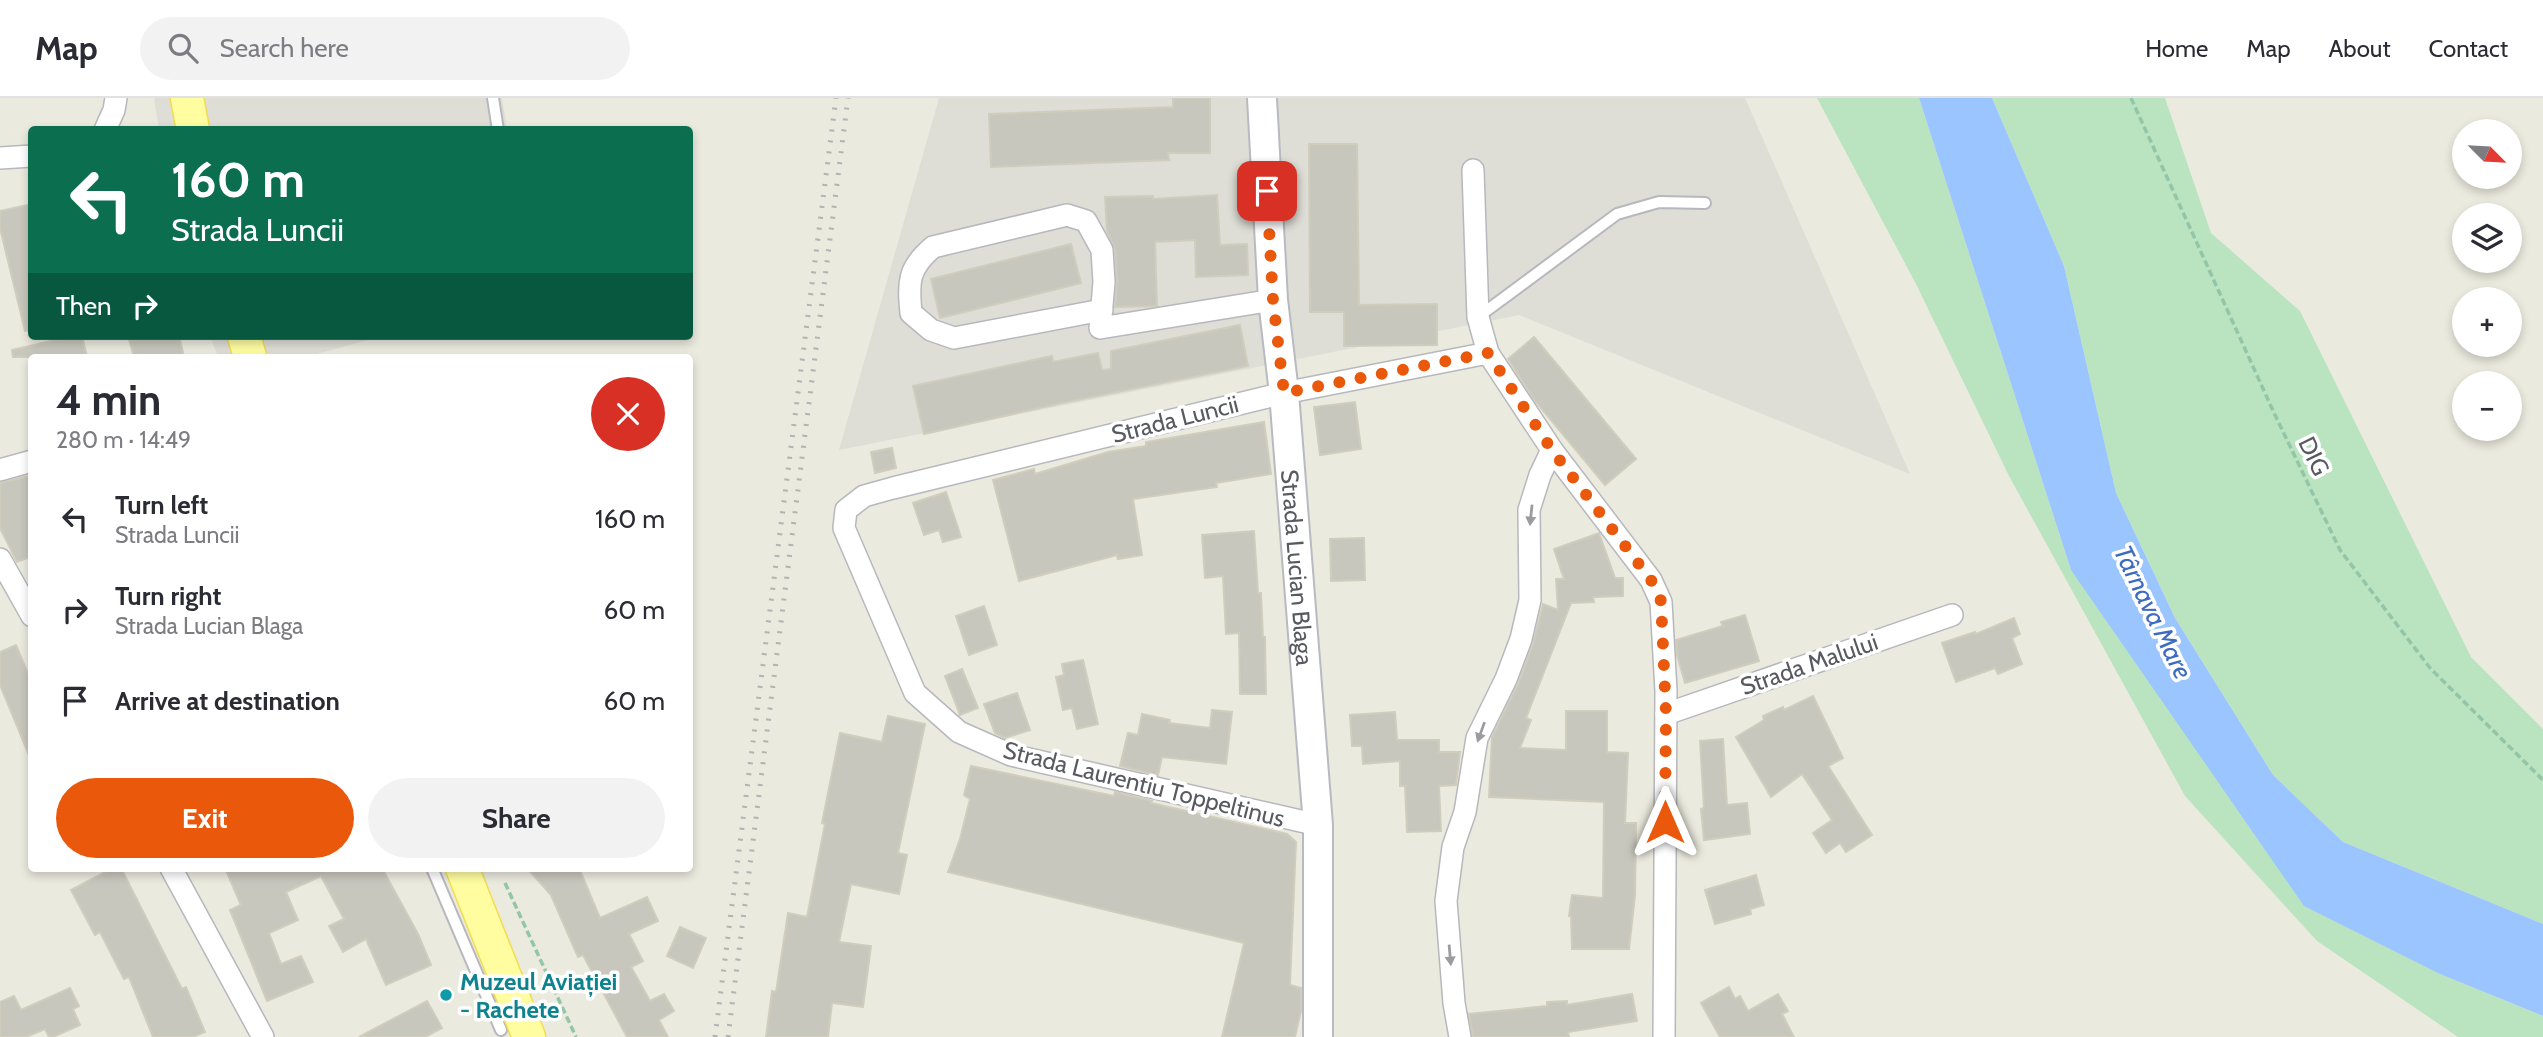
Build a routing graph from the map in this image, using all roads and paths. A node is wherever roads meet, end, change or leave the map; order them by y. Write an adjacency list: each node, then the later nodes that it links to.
1 (116, 98): 6 (street)
2 (187, 98): 7 (main road)
3 (493, 98): 8 (lane)
4 (1262, 98): 13 (street, Strada Lucian Blaga)
5 (2131, 98): 26 (path, DIG)
6 (107, 126)
7 (192, 126)
8 (497, 126)
9 (28, 156): 10 (street)
10 (0, 158)
11 (1473, 170): 15 (street)
12 (1705, 203): 15 (lane)
13 (1273, 300): 14 (street); 17 (street, Strada Lucian Blaga)
14 (1102, 310): 14 (street)
15 (1478, 317): 16 (street)
16 (1488, 353): 17 (street, Strada Luncii); 18 (street)
17 (1284, 393): 21 (street, Strada Luncii); 27 (street, Strada Lucian Blaga)
18 (1552, 450): 25 (street); 36 (street, one-way to 36)
19 (28, 462): 20 (street)
20 (0, 470)
21 (864, 496): 27 (street, Strada Laurentiu Toppeltinus)
22 (0, 559): 23 (street)
23 (28, 609)
24 (1952, 615): 25 (street, Strada Malului)
25 (1666, 714): 37 (street)
26 (2543, 780)
27 (1318, 825): 35 (street, Strada Lucian Blaga)
28 (173, 872): 33 (street)
29 (434, 872): 32 (lane)
30 (463, 872): 32 (main road)
31 (505, 883): 34 (path)
32 (515, 1033)
33 (263, 1037)
34 (576, 1037)
35 (1318, 1037)
36 (1460, 1037)
37 (1664, 1037)

